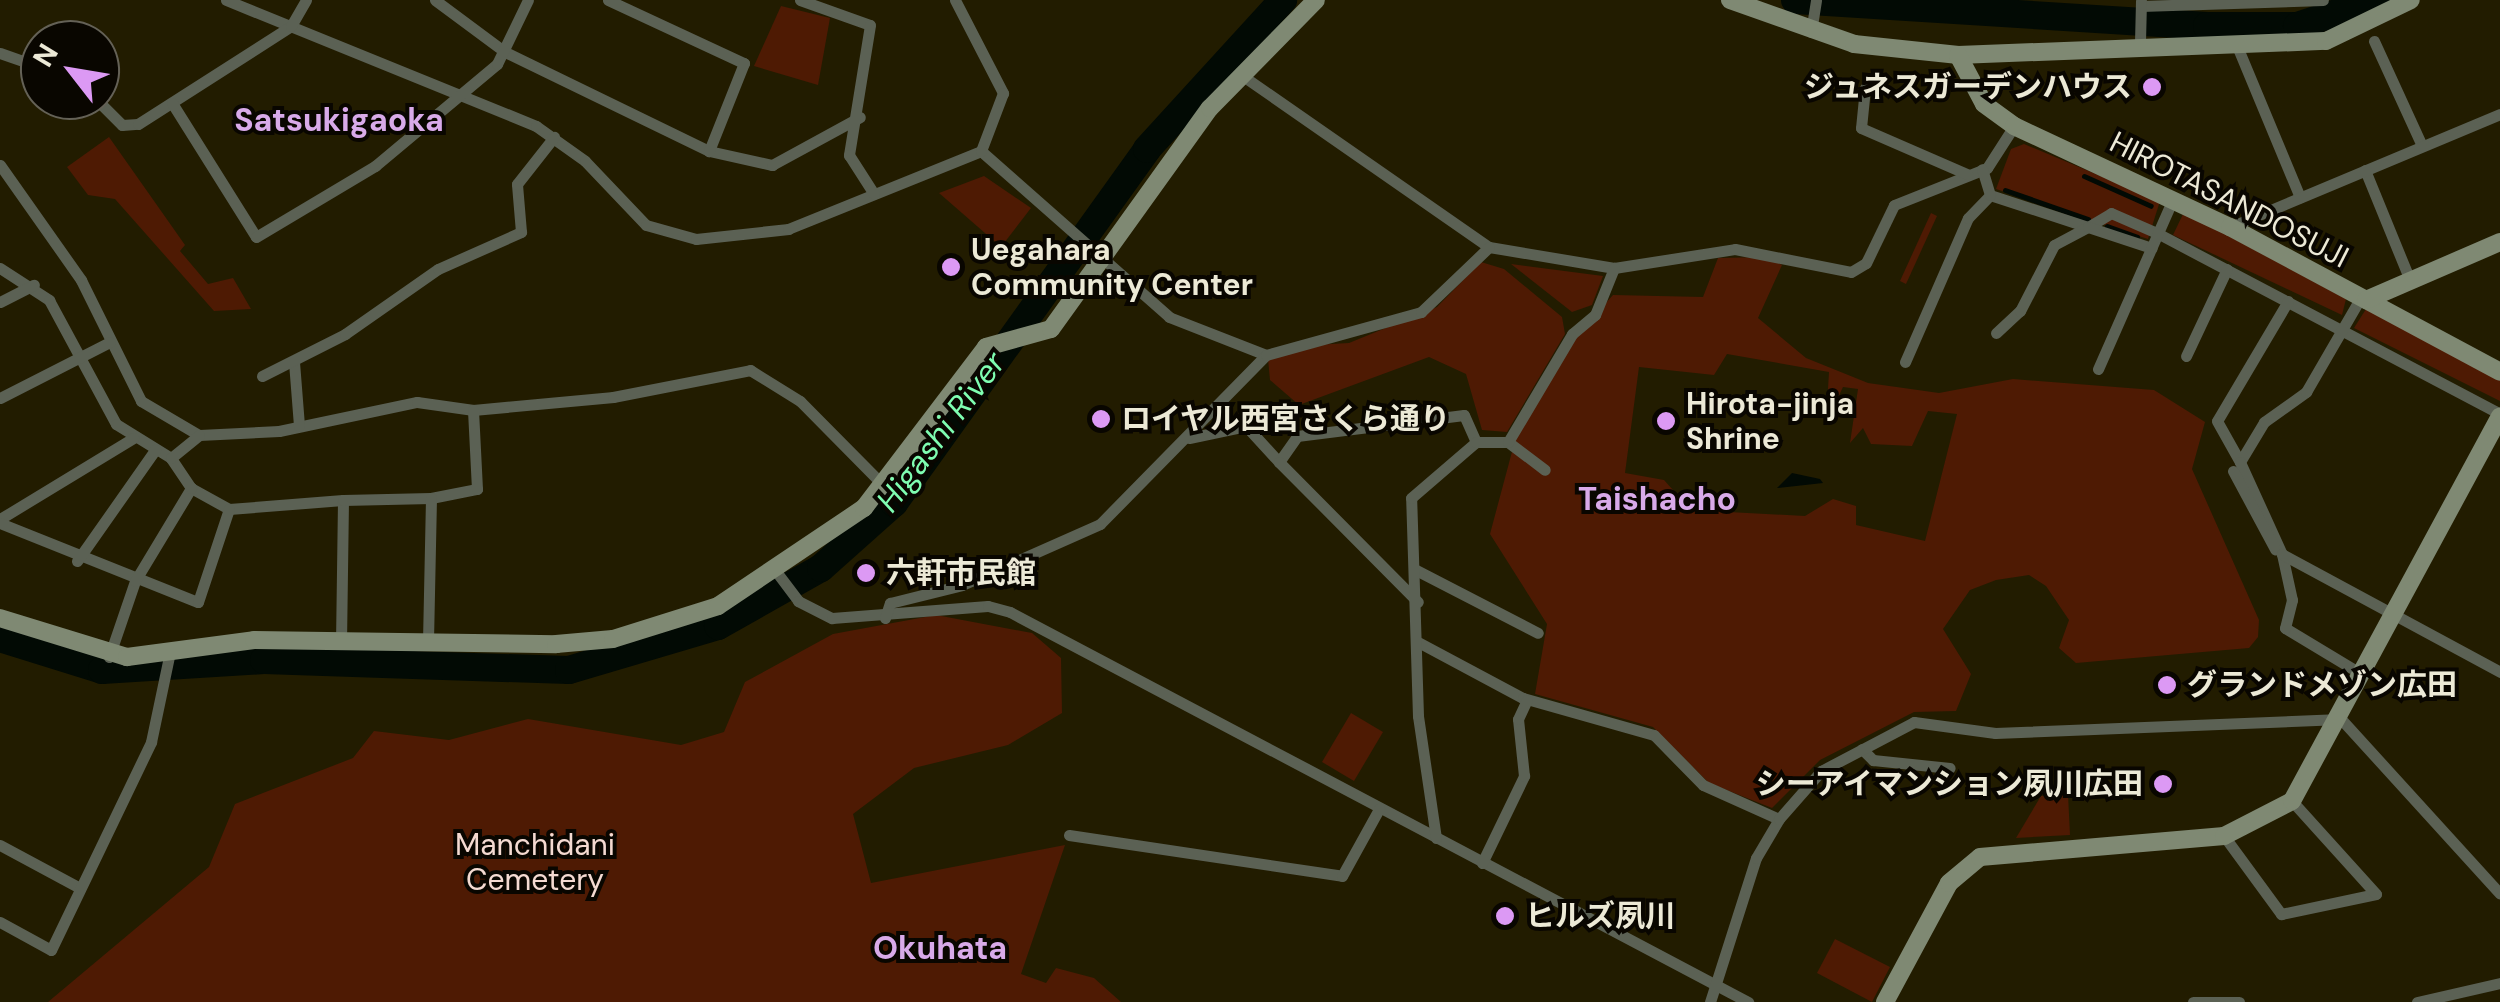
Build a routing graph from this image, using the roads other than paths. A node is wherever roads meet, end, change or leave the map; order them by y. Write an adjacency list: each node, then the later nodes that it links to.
1 (226, 0): 14 (street)
2 (306, 0): 14 (street)
3 (435, 0): 18 (street)
4 (528, 0): 18 (street)
5 (608, 0): 30 (street)
6 (800, 0): 25 (street)
7 (955, 0): 31 (street)
8 (1316, 0): 20 (street)
9 (1730, 0): 13 (street)
10 (2323, 0): 12 (street)
11 (2410, 0): 17 (street)
12 (2141, 6): 15 (street)
13 (1814, 15): 19 (street)
14 (291, 26): 22 (street); 23 (street)
15 (2140, 38): 17 (street); 19 (street)
16 (2374, 41): 29 (street)
17 (2238, 46): 38 (street)
18 (504, 52): 22 (street); 30 (street)
19 (1958, 54): 27 (street, HIROTASANDOSUJI)
20 (1240, 74): 44 (street); 45 (street)
21 (1866, 88): 35 (street)
22 (454, 98): 23 (street); 28 (street)
23 (172, 103): 26 (street)
24 (2500, 114): 29 (street)
25 (860, 117): 30 (street); 36 (street)
26 (117, 120)
27 (2014, 126): 33 (street); 39 (street, HIROTASANDOSUJI)
28 (554, 137): 36 (street); 61 (street)
29 (2422, 146): 34 (street)
30 (709, 151)
31 (981, 151): 36 (street); 45 (street)
32 (0, 165): 57 (street)
33 (1982, 169): 35 (street); 37 (street)
34 (2366, 170): 38 (street); 50 (street)
35 (1967, 174): 48 (street)
36 (874, 194)
37 (1990, 195): 41 (street); 62 (street)
38 (2300, 197): 40 (street)
39 (2173, 199): 40 (street, HIROTASANDOSUJI); 42 (street)
40 (2230, 226): 52 (street, HIROTASANDOSUJI)
41 (2088, 227): 42 (street); 46 (street); 56 (street)
42 (2159, 234): 46 (street); 49 (street)
43 (2500, 242): 50 (street)
44 (1489, 247): 48 (street); 58 (street)
45 (1099, 248): 58 (street); 80 (street)
46 (2152, 248): 63 (street)
47 (0, 268): 51 (street)
48 (1614, 268): 74 (street)
49 (2227, 269): 53 (street); 60 (street)
50 (2410, 280): 52 (street)
51 (34, 285): 54 (street); 59 (street)
52 (2364, 299): 55 (street); 64 (street, HIROTASANDOSUJI)
53 (2288, 301): 55 (street); 78 (street)
54 (0, 302)
55 (2344, 328): 68 (street); 78 (street)
56 (1996, 334)
57 (110, 342): 59 (street); 70 (street)
58 (1266, 355): 72 (street)
59 (81, 356): 66 (street); 71 (street)
60 (2186, 356)
61 (294, 362): 65 (street); 69 (street)
62 (1905, 362)
63 (2098, 369)
64 (2500, 372)
65 (262, 376)
66 (0, 398)
67 (473, 410): 69 (street); 80 (street); 82 (street)
68 (2500, 415): 94 (street)
69 (299, 426): 70 (street)
70 (198, 435): 76 (street)
71 (133, 438): 75 (street); 85 (street)
72 (1184, 440): 77 (street); 93 (street)
73 (1476, 442): 74 (street); 77 (street); 88 (street)
74 (1508, 442): 79 (street)
75 (155, 450): 76 (street); 87 (street)
76 (171, 458): 81 (street)
77 (1279, 462): 91 (street)
78 (2236, 466): 86 (street)
79 (1545, 470)
80 (884, 486): 89 (street)
81 (191, 488): 84 (street); 90 (street)
82 (431, 498): 83 (street); 97 (street)
83 (344, 500): 84 (street); 96 (street)
84 (229, 510): 90 (street)
85 (0, 521): 87 (street)
86 (2278, 552): 94 (street); 102 (street)
87 (77, 561): 90 (street)
88 (1416, 570): 91 (street); 95 (street)
89 (781, 579): 93 (street); 97 (street)
90 (134, 581): 100 (street)
91 (1418, 602): 98 (street)
92 (0, 618): 100 (street)
93 (886, 618): 108 (street)
94 (2396, 618): 101 (street); 102 (street)
95 (1538, 633)
96 (341, 640): 97 (street); 99 (street)
97 (428, 642)
98 (1418, 642): 103 (street); 112 (street)
99 (170, 652): 100 (street); 115 (street)
100 (109, 657)
101 (2500, 672)
102 (2366, 676): 104 (street)
103 (1527, 700): 109 (street); 114 (street)
104 (2342, 720): 105 (street); 107 (street); 116 (street)
105 (1862, 749): 106 (street); 109 (street)
106 (1950, 768)
107 (2292, 801): 111 (street); 111 (street)
108 (1379, 809): 110 (street); 112 (street)
109 (1779, 819): 118 (street)
110 (1069, 835)
111 (2224, 836): 122 (street)
112 (1436, 838): 114 (street)
113 (0, 845): 115 (street)
114 (1482, 862): 118 (street)
115 (80, 888): 117 (street)
116 (2500, 894)
117 (0, 922)
118 (1714, 984): 120 (street); 121 (street)
119 (2500, 984): 125 (street)
120 (1710, 1002)
121 (1748, 1002)
122 (1884, 1002)
123 (2194, 1002): 124 (street)
124 (2239, 1002)
125 (2417, 1002)

